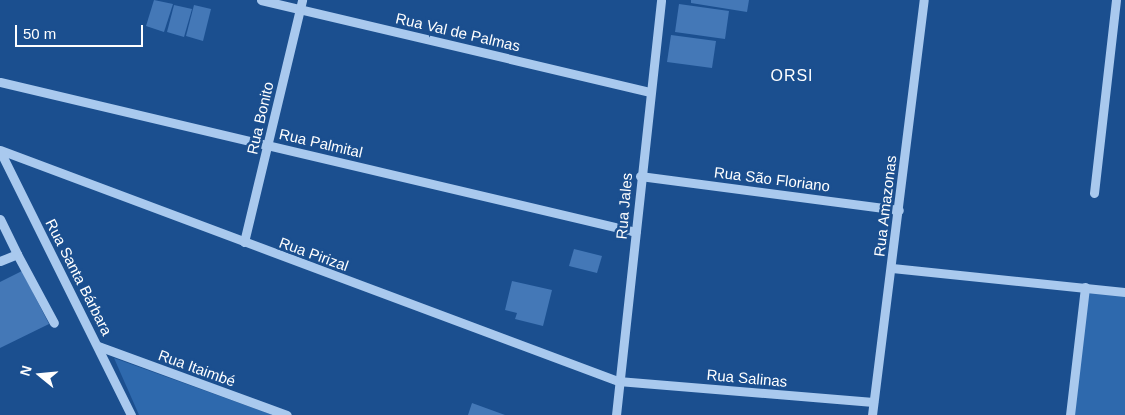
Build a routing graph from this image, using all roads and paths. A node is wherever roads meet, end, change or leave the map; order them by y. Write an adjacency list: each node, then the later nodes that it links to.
1 (261, 0): 5 (street, Rua Val de Palmas)
2 (661, 0): 7 (street, Rua Jales)
3 (924, 0): 12 (street, Rua Amazonas)
4 (1116, 0): 11 (street)
5 (301, 5): 7 (street, Rua Val de Palmas); 8 (street, Rua Bonito)
6 (0, 82): 8 (street, Rua Palmital)
7 (649, 92): 10 (street, Rua Jales)
8 (268, 145): 14 (street, Rua Palmital); 15 (street, Rua Bonito)
9 (0, 151): 15 (street, Rua Pirizal); 22 (street, Rua Santa Bárbara)
10 (640, 176): 12 (street, Rua São Floriano); 14 (street, Rua Jales)
11 (1094, 193)
12 (900, 210): 18 (street, Rua Amazonas)
13 (0, 218): 16 (street)
14 (636, 232): 23 (street, Rua Jales)
15 (244, 242): 23 (street, Rua Pirizal)
16 (17, 254): 17 (street); 21 (street)
17 (0, 261)
18 (892, 268): 19 (street); 24 (street, Rua Amazonas)
19 (1085, 287): 20 (street); 29 (street)
20 (1125, 292)
21 (54, 323)
22 (98, 346): 25 (street, Rua Santa Bárbara); 26 (street, Rua Itaimbé)
23 (618, 381): 24 (street, Rua Salinas); 27 (street, Rua Jales)
24 (873, 402): 28 (street, Rua Amazonas)
25 (131, 415)
26 (287, 415)
27 (616, 415)
28 (872, 415)
29 (1070, 415)

